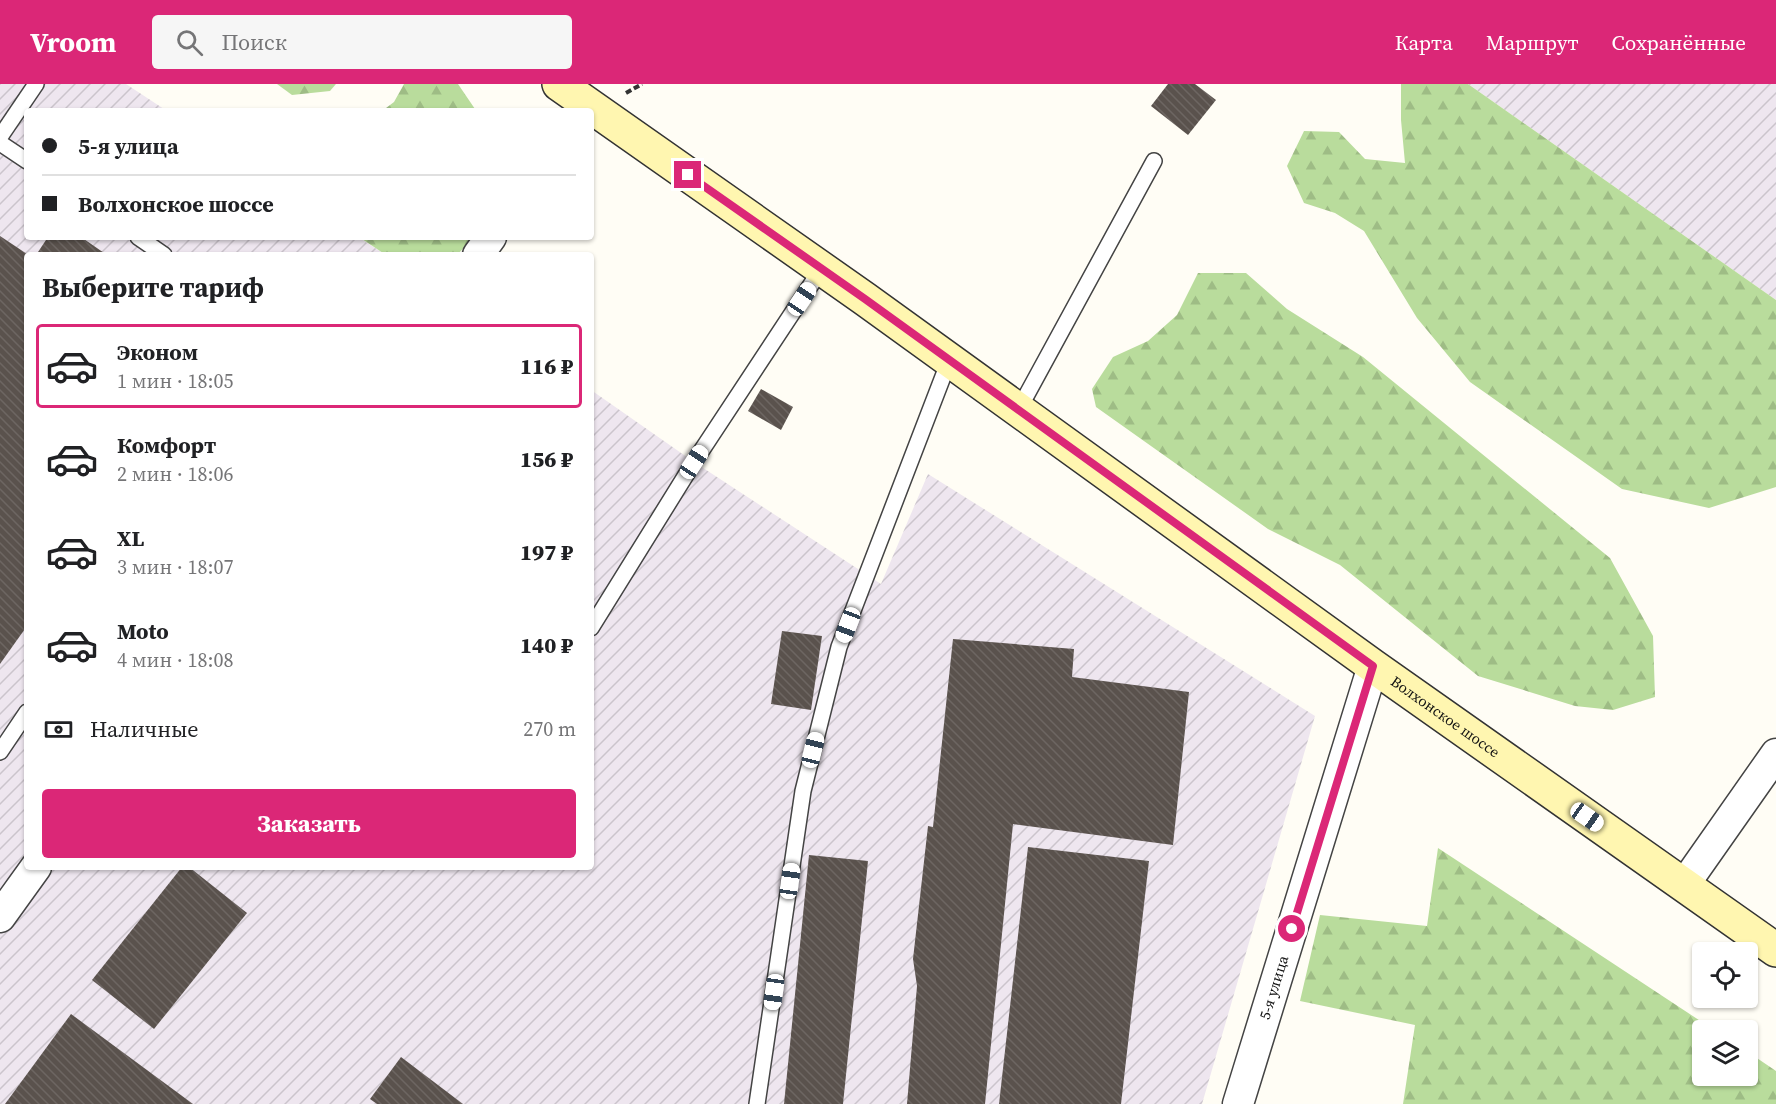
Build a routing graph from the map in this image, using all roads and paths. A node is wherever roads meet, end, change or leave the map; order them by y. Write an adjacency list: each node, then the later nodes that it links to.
1 (36, 84): 7 (lane)
2 (559, 84): 5 (main road, Волхонское шоссе)
3 (642, 84): 4 (path)
4 (626, 93)
5 (583, 107)
6 (594, 114): 13 (main road, Волхонское шоссе)
7 (0, 137)
8 (0, 143): 9 (lane)
9 (24, 159)
10 (1154, 161): 15 (lane)
11 (142, 240): 12 (lane)
12 (160, 252)
13 (822, 268): 14 (main road, Волхонское шоссе); 16 (lane)
14 (949, 361): 15 (main road, Волхонское шоссе); 25 (lane)
15 (1019, 409): 17 (main road, Волхонское шоссе)
16 (594, 623)
17 (1373, 666): 22 (main road, Волхонское шоссе); 26 (street, 5-я улица)
18 (24, 716): 19 (lane)
19 (0, 752)
20 (1776, 754): 22 (street)
21 (34, 870): 23 (street)
22 (1684, 885): 24 (main road, Волхонское шоссе)
23 (0, 917)
24 (1776, 950)
25 (758, 1104)
26 (1238, 1104)

